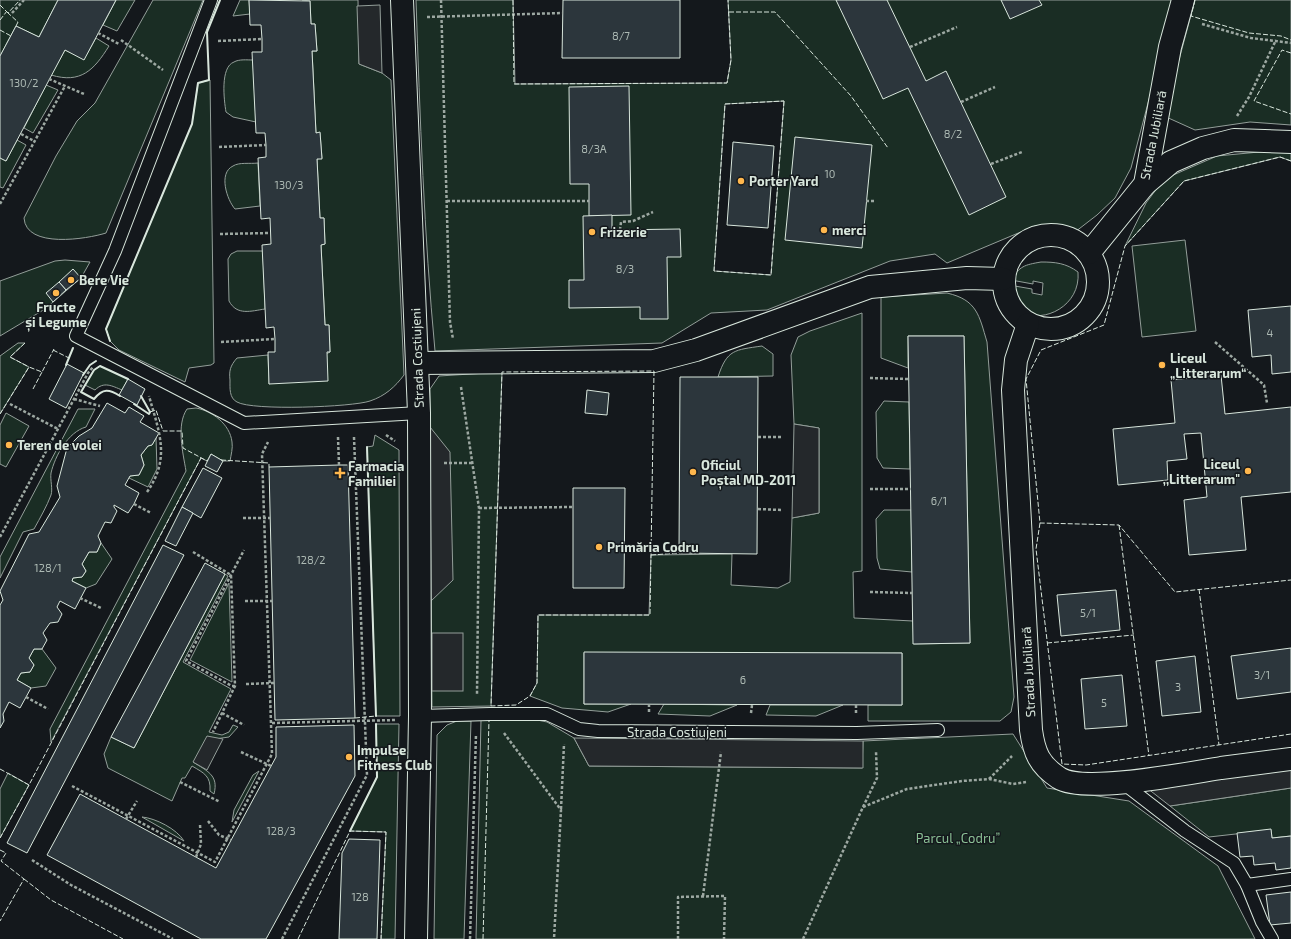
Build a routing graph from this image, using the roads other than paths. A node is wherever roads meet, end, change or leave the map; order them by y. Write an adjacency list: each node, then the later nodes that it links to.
1 (211, 0): 10 (lane)
2 (402, 0): 9 (street, Strada Costiujeni)
3 (1183, 0): 5 (street, Strada Jubiliară)
4 (1291, 142): 5 (street)
5 (1145, 184): 6 (street, Strada Jubiliară)
6 (1090, 254): 7 (street); 8 (street)
7 (1003, 279): 8 (street); 9 (street)
8 (1028, 324): 14 (street, Strada Jubiliară)
9 (417, 363): 10 (street, Strada Costiujeni)
10 (419, 414): 11 (street, Strada Costiujeni)
11 (420, 716): 12 (lane, Strada Costiujeni); 17 (street, Strada Costiujeni)
12 (938, 730)
13 (1291, 759): 14 (street)
14 (1123, 783): 16 (lane)
15 (1291, 880): 16 (lane)
16 (1248, 885): 18 (lane)
17 (416, 939)
18 (1272, 939)

